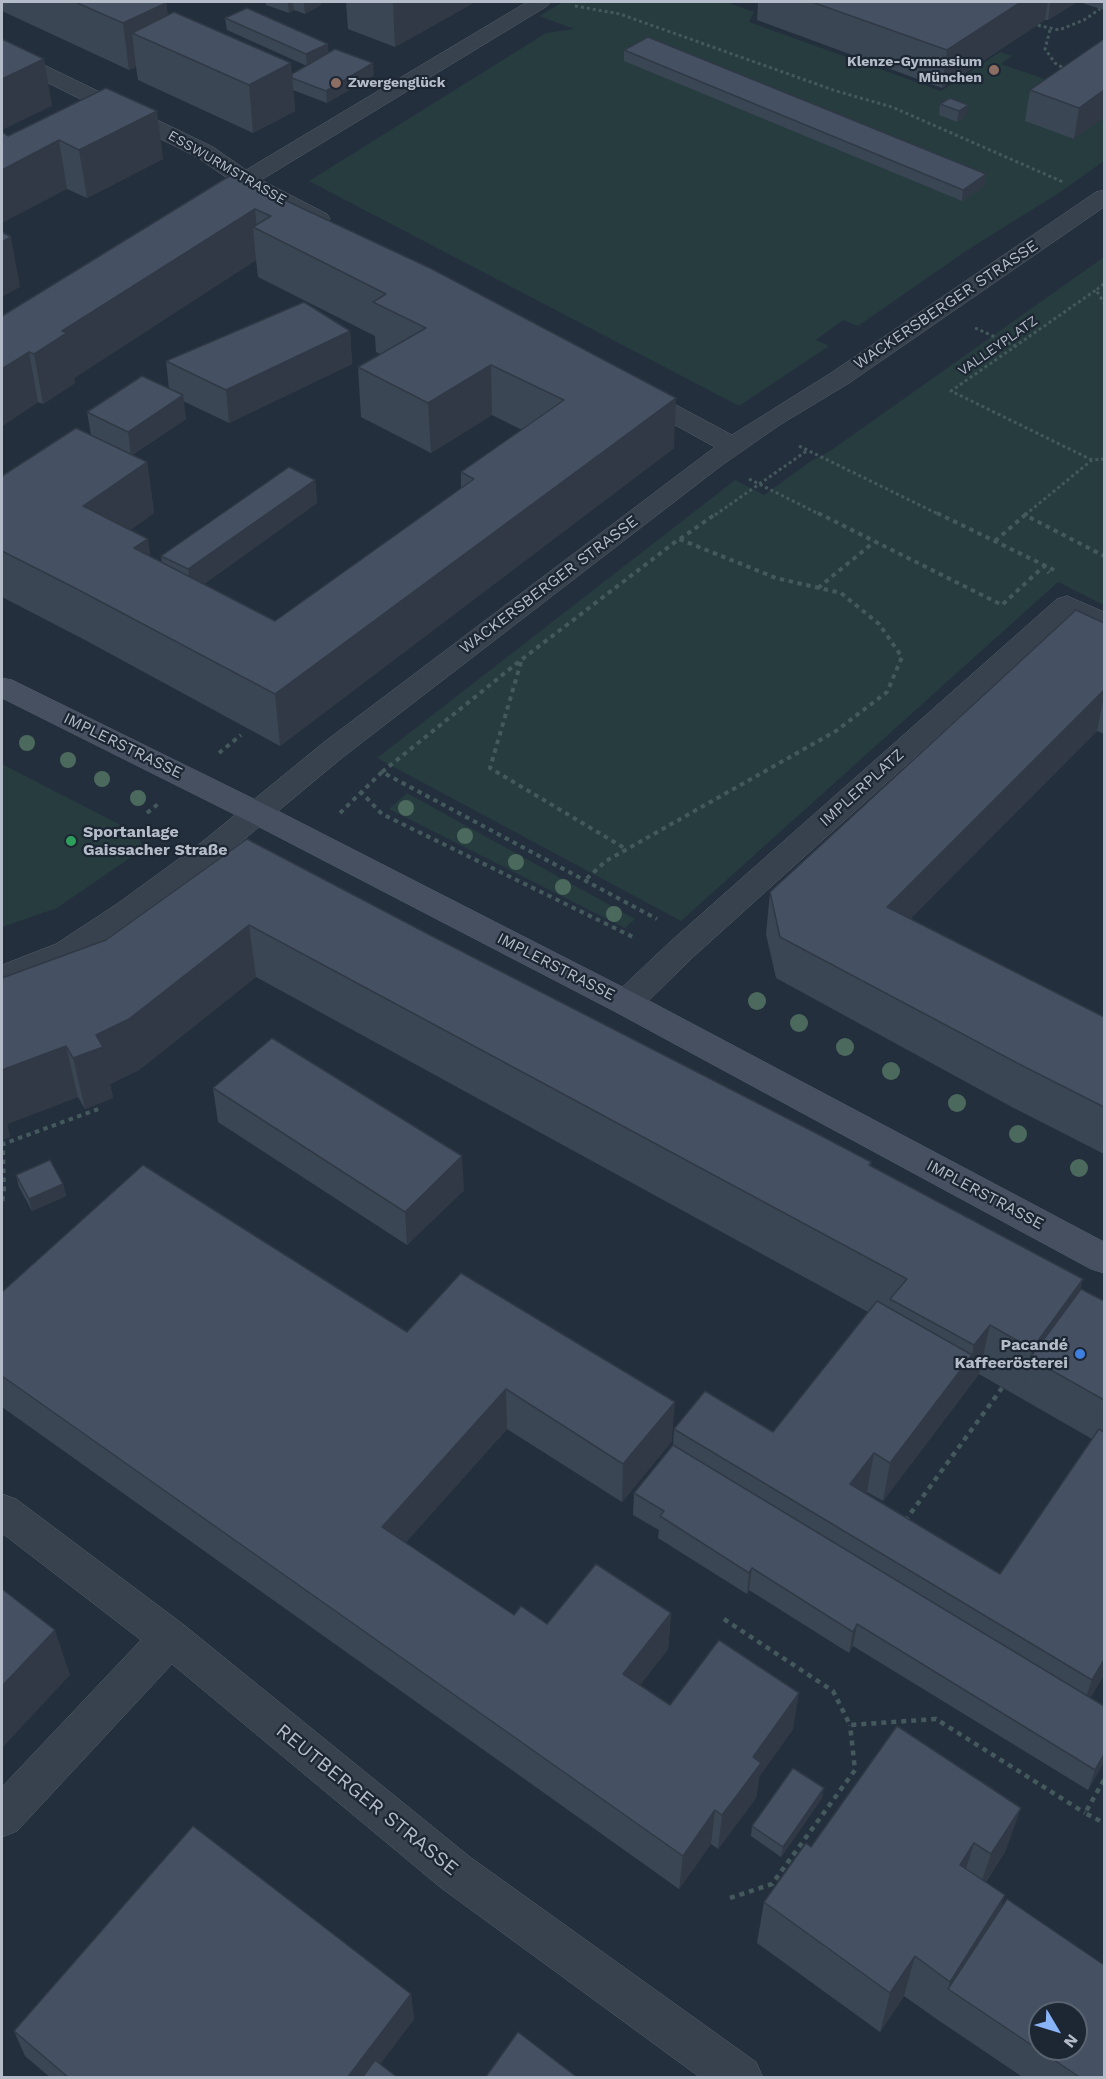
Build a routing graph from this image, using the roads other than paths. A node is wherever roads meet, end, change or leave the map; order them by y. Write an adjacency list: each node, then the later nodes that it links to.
1 (540, 2): 3 (street)
2 (2, 52): 3 (street, ESSWURMSTRASSE)
3 (245, 180): 4 (street); 6 (street, ESSWURMSTRASSE)
4 (214, 199)
5 (1103, 199): 8 (street, WACKERSBERGER STRASSE)
6 (340, 230)
7 (614, 380): 8 (street)
8 (724, 453): 11 (street, WACKERSBERGER STRASSE)
9 (1104, 623): 13 (street, IMPLERPLATZ)
10 (2, 687): 11 (main road, IMPLERSTRASSE)
11 (257, 813): 12 (street, WACKERSBERGER STRASSE); 13 (main road, IMPLERSTRASSE)
12 (2, 978)
13 (626, 1004): 14 (main road, IMPLERSTRASSE)
14 (1104, 1259)
15 (2, 1511): 16 (street, REUTBERGER STRASSE)
16 (170, 1638): 17 (street); 18 (street, REUTBERGER STRASSE)
17 (2, 1817)
18 (740, 2078)

